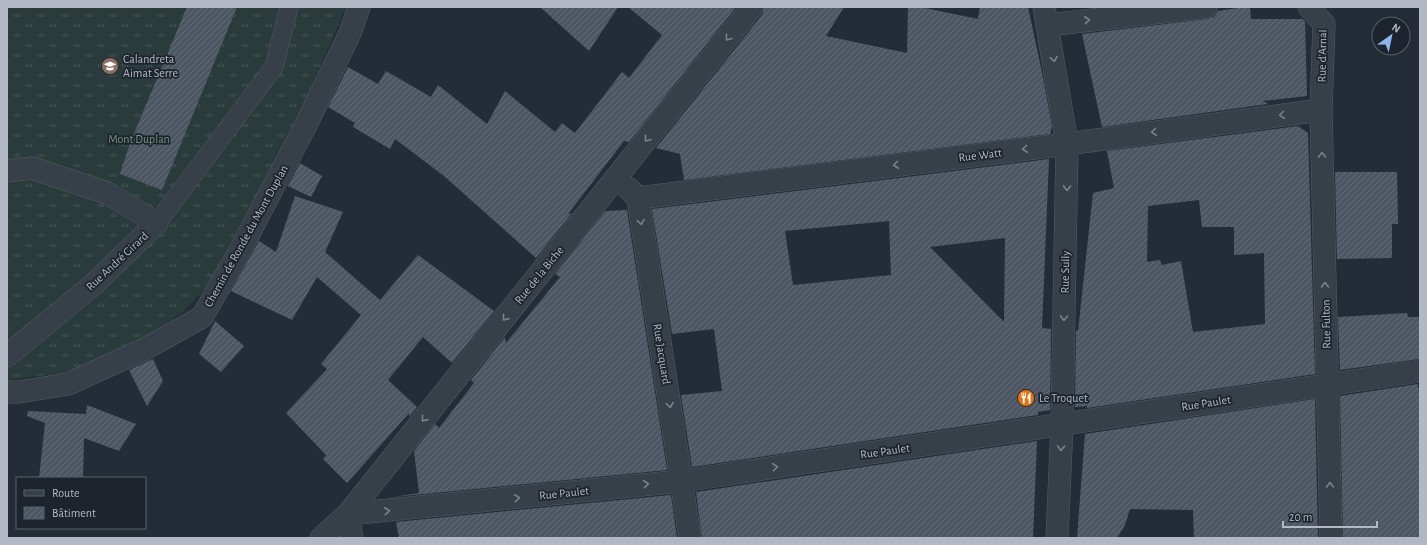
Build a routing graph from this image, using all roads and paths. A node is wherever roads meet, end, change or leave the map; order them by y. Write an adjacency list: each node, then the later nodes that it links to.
1 (289, 7): 12 (street)
2 (359, 7): 16 (street, Chemin de Ronde du Mont Duplan)
3 (752, 7): 10 (street, Rue de la Biche, one-way to 10)
4 (1206, 7): 6 (street, one-way to 4)
5 (1309, 7): 7 (street, Rue d'Arnal)
6 (1046, 16): 8 (street, Rue Sully, one-way to 8)
7 (1321, 110): 8 (street, Rue Watt, one-way to 8); 15 (street, Rue Fulton, one-way to 7)
8 (1067, 144): 11 (street, Rue Watt, one-way to 11); 17 (street, Rue Sully, one-way to 17)
9 (7, 171): 12 (street, Rue André Girard)
10 (618, 176): 11 (street); 19 (street, Rue de la Biche, one-way to 19)
11 (638, 198): 18 (street, Rue Jacquard, one-way to 18)
12 (157, 223): 13 (street, Rue André Girard)
13 (7, 356)
14 (1420, 371): 15 (street, Rue Paulet)
15 (1328, 384): 17 (street, Rue Paulet); 24 (street, Rue Fulton, one-way to 15)
16 (7, 392)
17 (1062, 425): 18 (street, Rue Paulet, one-way to 17); 23 (street, Rue Sully, one-way to 23)
18 (682, 481): 19 (street, Rue Paulet, one-way to 18); 22 (street, Rue Jacquard)
19 (348, 514): 20 (street, Rue de la Biche); 21 (street)
20 (321, 538)
21 (352, 538)
22 (690, 538)
23 (1057, 538)
24 (1331, 538)

